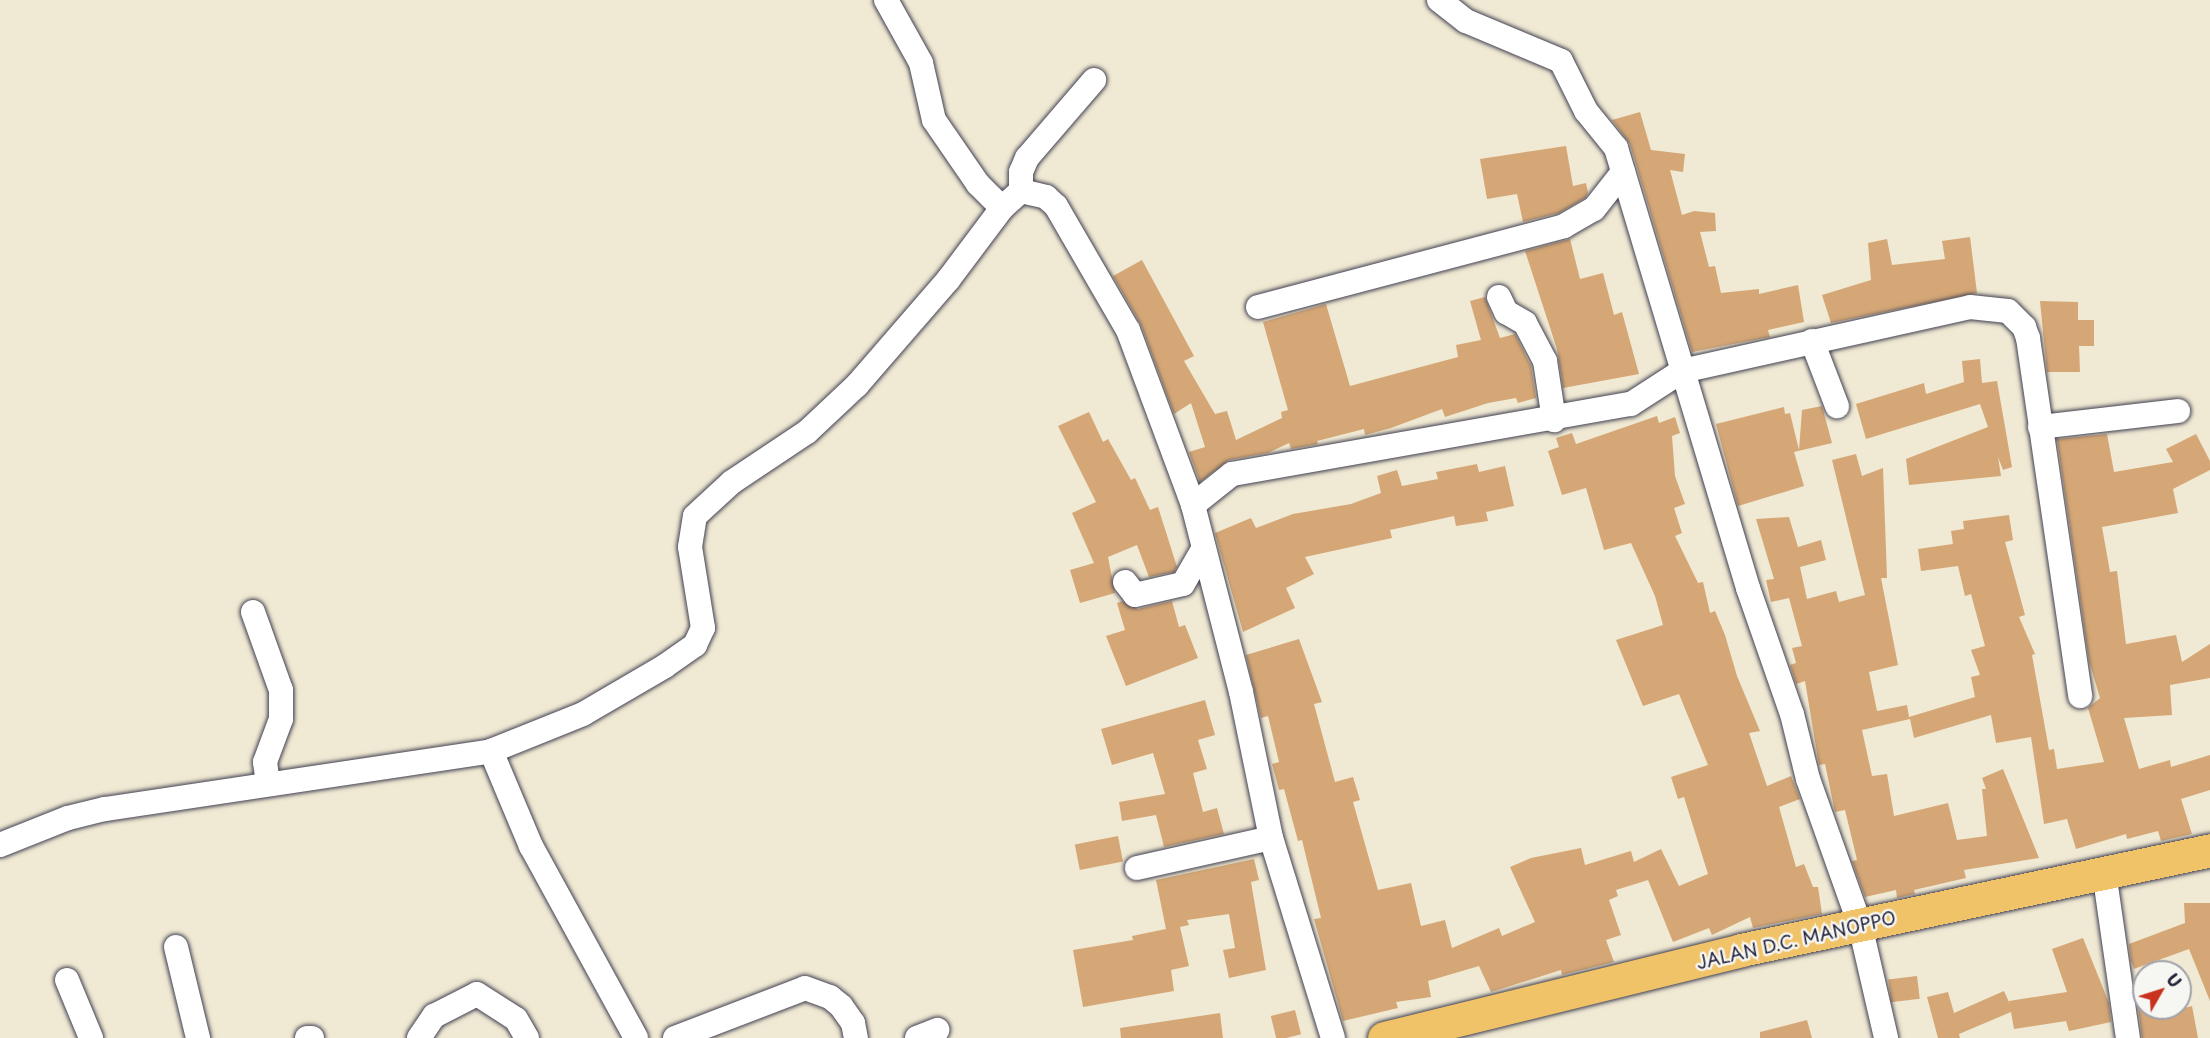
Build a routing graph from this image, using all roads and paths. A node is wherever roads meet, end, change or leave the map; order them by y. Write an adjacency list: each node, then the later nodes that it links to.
1 (886, 0): 6 (street)
2 (1439, 0): 4 (street)
3 (1094, 80): 5 (street)
4 (1623, 172): 8 (street); 10 (street)
5 (1021, 191): 6 (street); 15 (street)
6 (1002, 208): 20 (street)
7 (1499, 297): 13 (street)
8 (1258, 307)
9 (1812, 341): 10 (street); 11 (street); 14 (street)
10 (1682, 371): 13 (street); 27 (street)
11 (1838, 406)
12 (2178, 411): 14 (street)
13 (1554, 420): 15 (street)
14 (2040, 427): 19 (street)
15 (1193, 505): 16 (street)
16 (1202, 551): 17 (street); 22 (street)
17 (1125, 582)
18 (253, 612): 21 (street)
19 (2080, 696)
20 (491, 751): 21 (street); 37 (street)
21 (267, 784): 23 (street)
22 (1271, 838): 25 (street); 40 (street)
23 (0, 845)
24 (2210, 850): 26 (highway, JALAN D.C. MANOPPO)
25 (1137, 868)
26 (2104, 872): 27 (highway, JALAN D.C. MANOPPO); 42 (street)
27 (1860, 925): 30 (highway, JALAN D.C. MANOPPO); 41 (street)
28 (176, 947): 32 (street)
29 (67, 980): 31 (street)
30 (1404, 1036)
31 (91, 1038)
32 (198, 1038)
33 (307, 1038): 34 (street)
34 (312, 1038)
35 (419, 1038): 36 (street)
36 (527, 1038)
37 (636, 1038)
38 (675, 1038): 39 (street)
39 (856, 1038)
40 (1333, 1038)
41 (1886, 1038)
42 (2128, 1038)

